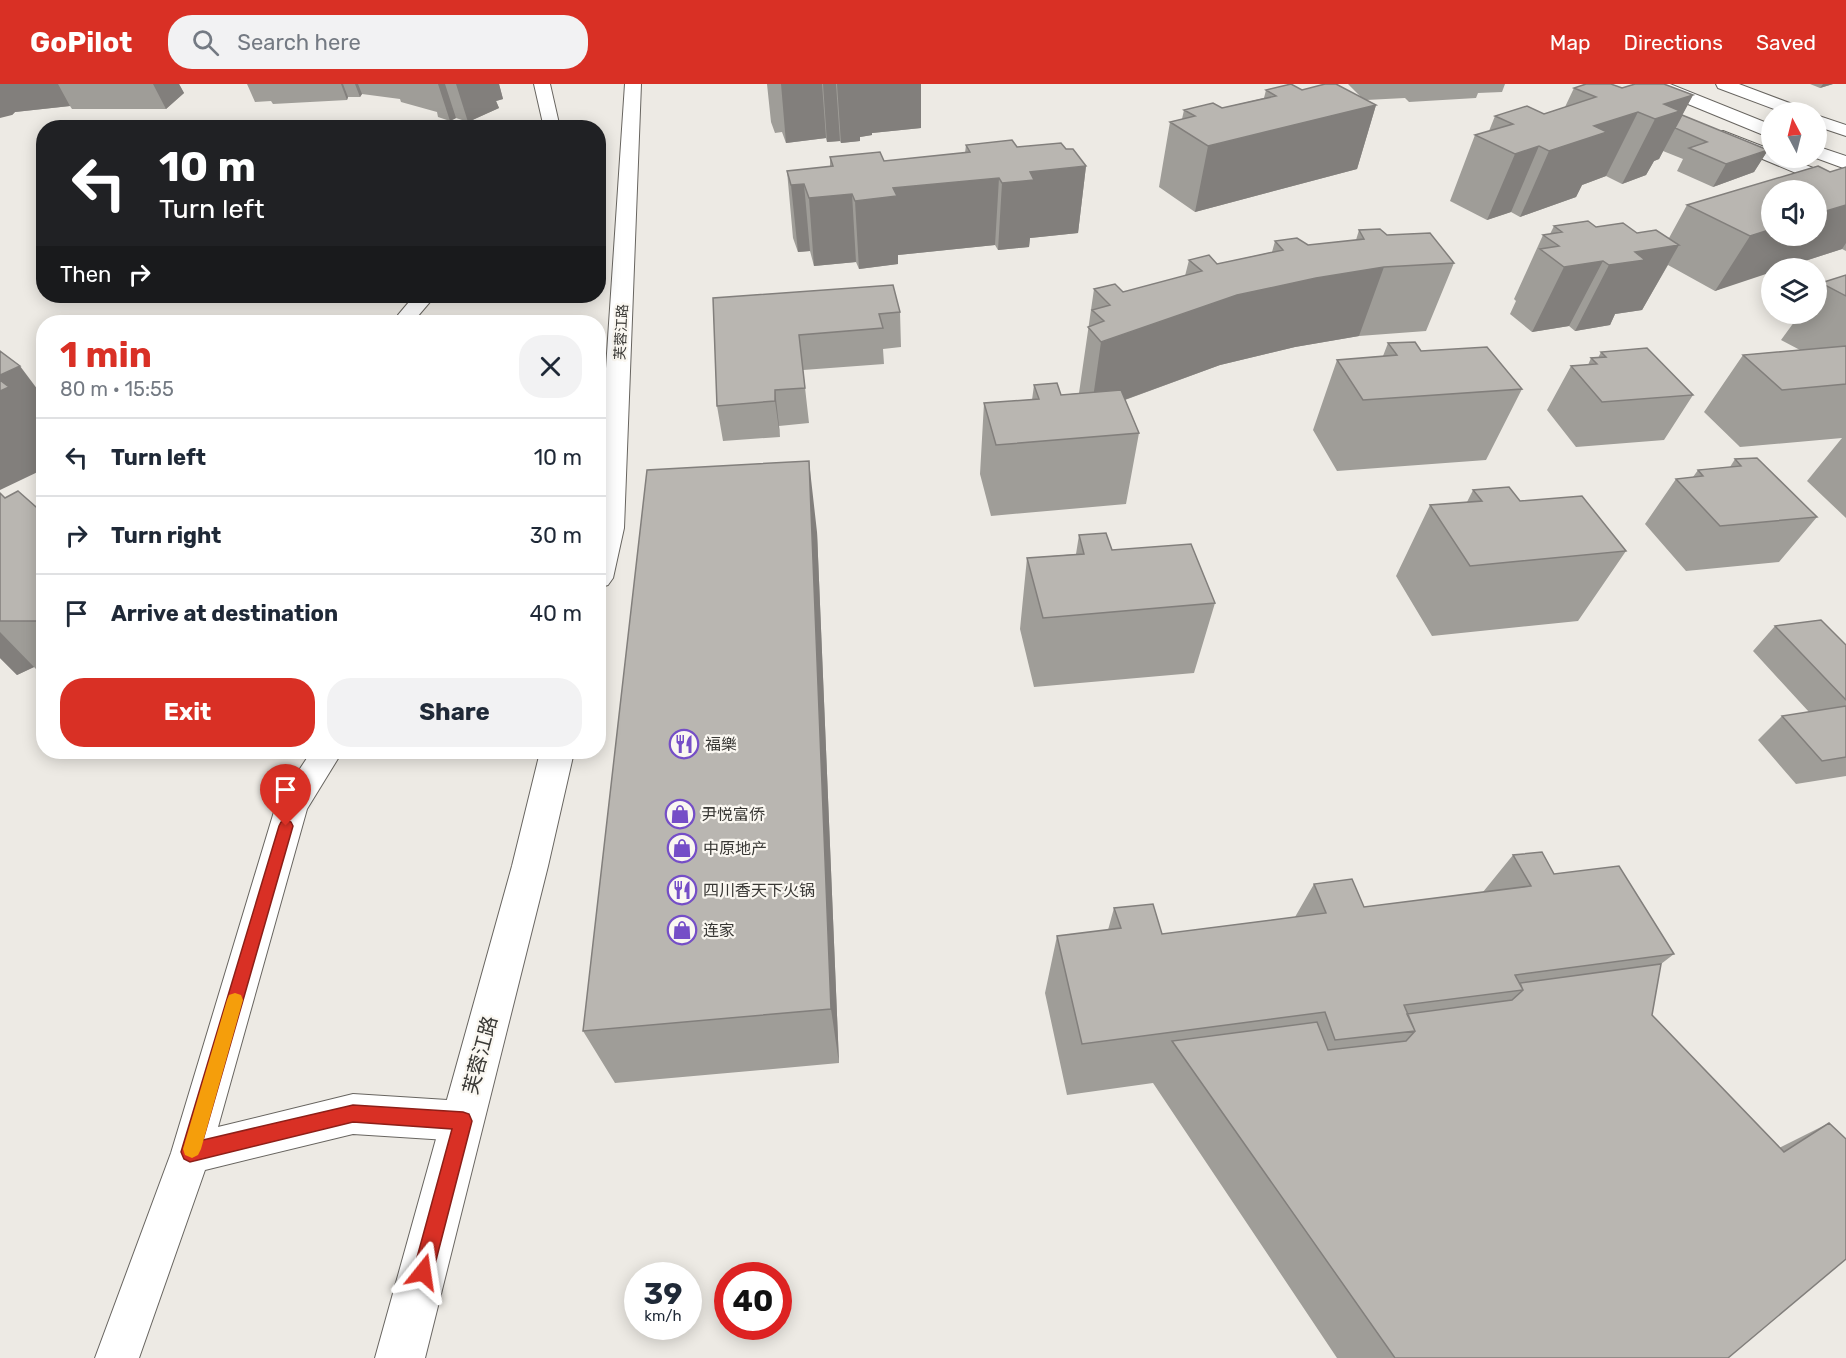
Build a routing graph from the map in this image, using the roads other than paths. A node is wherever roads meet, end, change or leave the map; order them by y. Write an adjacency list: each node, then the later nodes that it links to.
1 (542, 84): 8 (lane)
2 (633, 84): 22 (street, 芙蓉江路)
3 (1655, 84): 10 (street)
4 (1696, 84): 7 (street)
5 (1724, 84): 6 (street)
6 (1771, 102)
7 (1761, 111)
8 (550, 120)
9 (1827, 124): 12 (street)
10 (1761, 127)
11 (1707, 130): 15 (street)
12 (1846, 131)
13 (1827, 137): 14 (street)
14 (1846, 145)
15 (1761, 152)
16 (1827, 155): 17 (street)
17 (1846, 163)
18 (1798, 168): 19 (street)
19 (1846, 188)
20 (419, 303): 21 (lane)
21 (408, 315)
22 (606, 545)
23 (322, 759): 26 (lane)
24 (555, 759): 25 (street, 芙蓉江路)
25 (463, 1121): 26 (lane); 28 (street, 芙蓉江路)
26 (190, 1152): 27 (lane)
27 (117, 1358)
28 (400, 1358)

